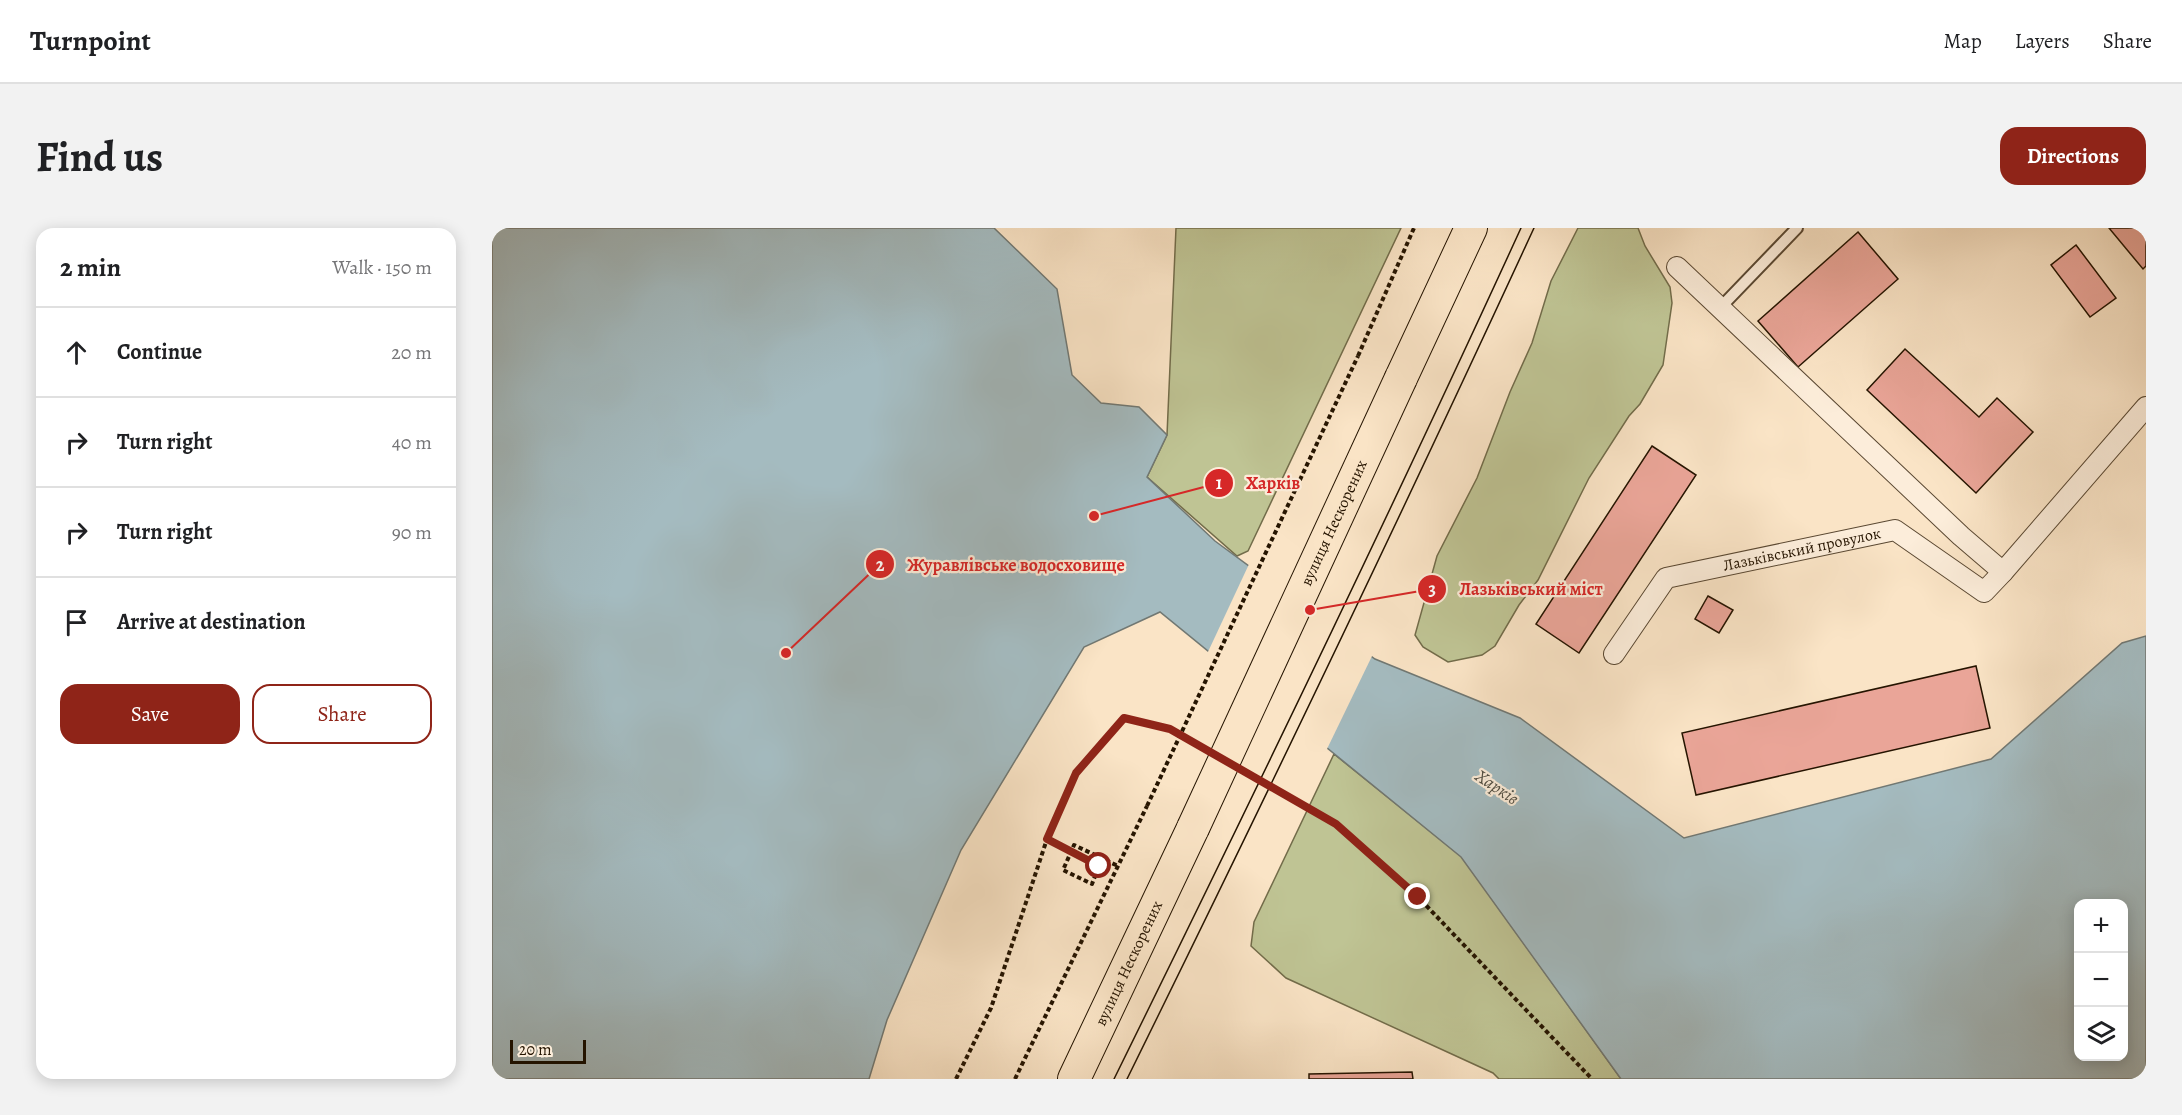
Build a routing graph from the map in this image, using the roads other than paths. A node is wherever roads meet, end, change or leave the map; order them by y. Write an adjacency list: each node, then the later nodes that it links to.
1 (1471, 228): 8 (main road, вулиця Нескорених, bridge)
2 (1797, 228): 4 (lane)
3 (1677, 267): 4 (street)
4 (1720, 308): 6 (street)
5 (2146, 407): 6 (street, Лазьківський провулок)
6 (2003, 572): 7 (street, Лазьківський провулок)
7 (1614, 654)
8 (1074, 1079)

